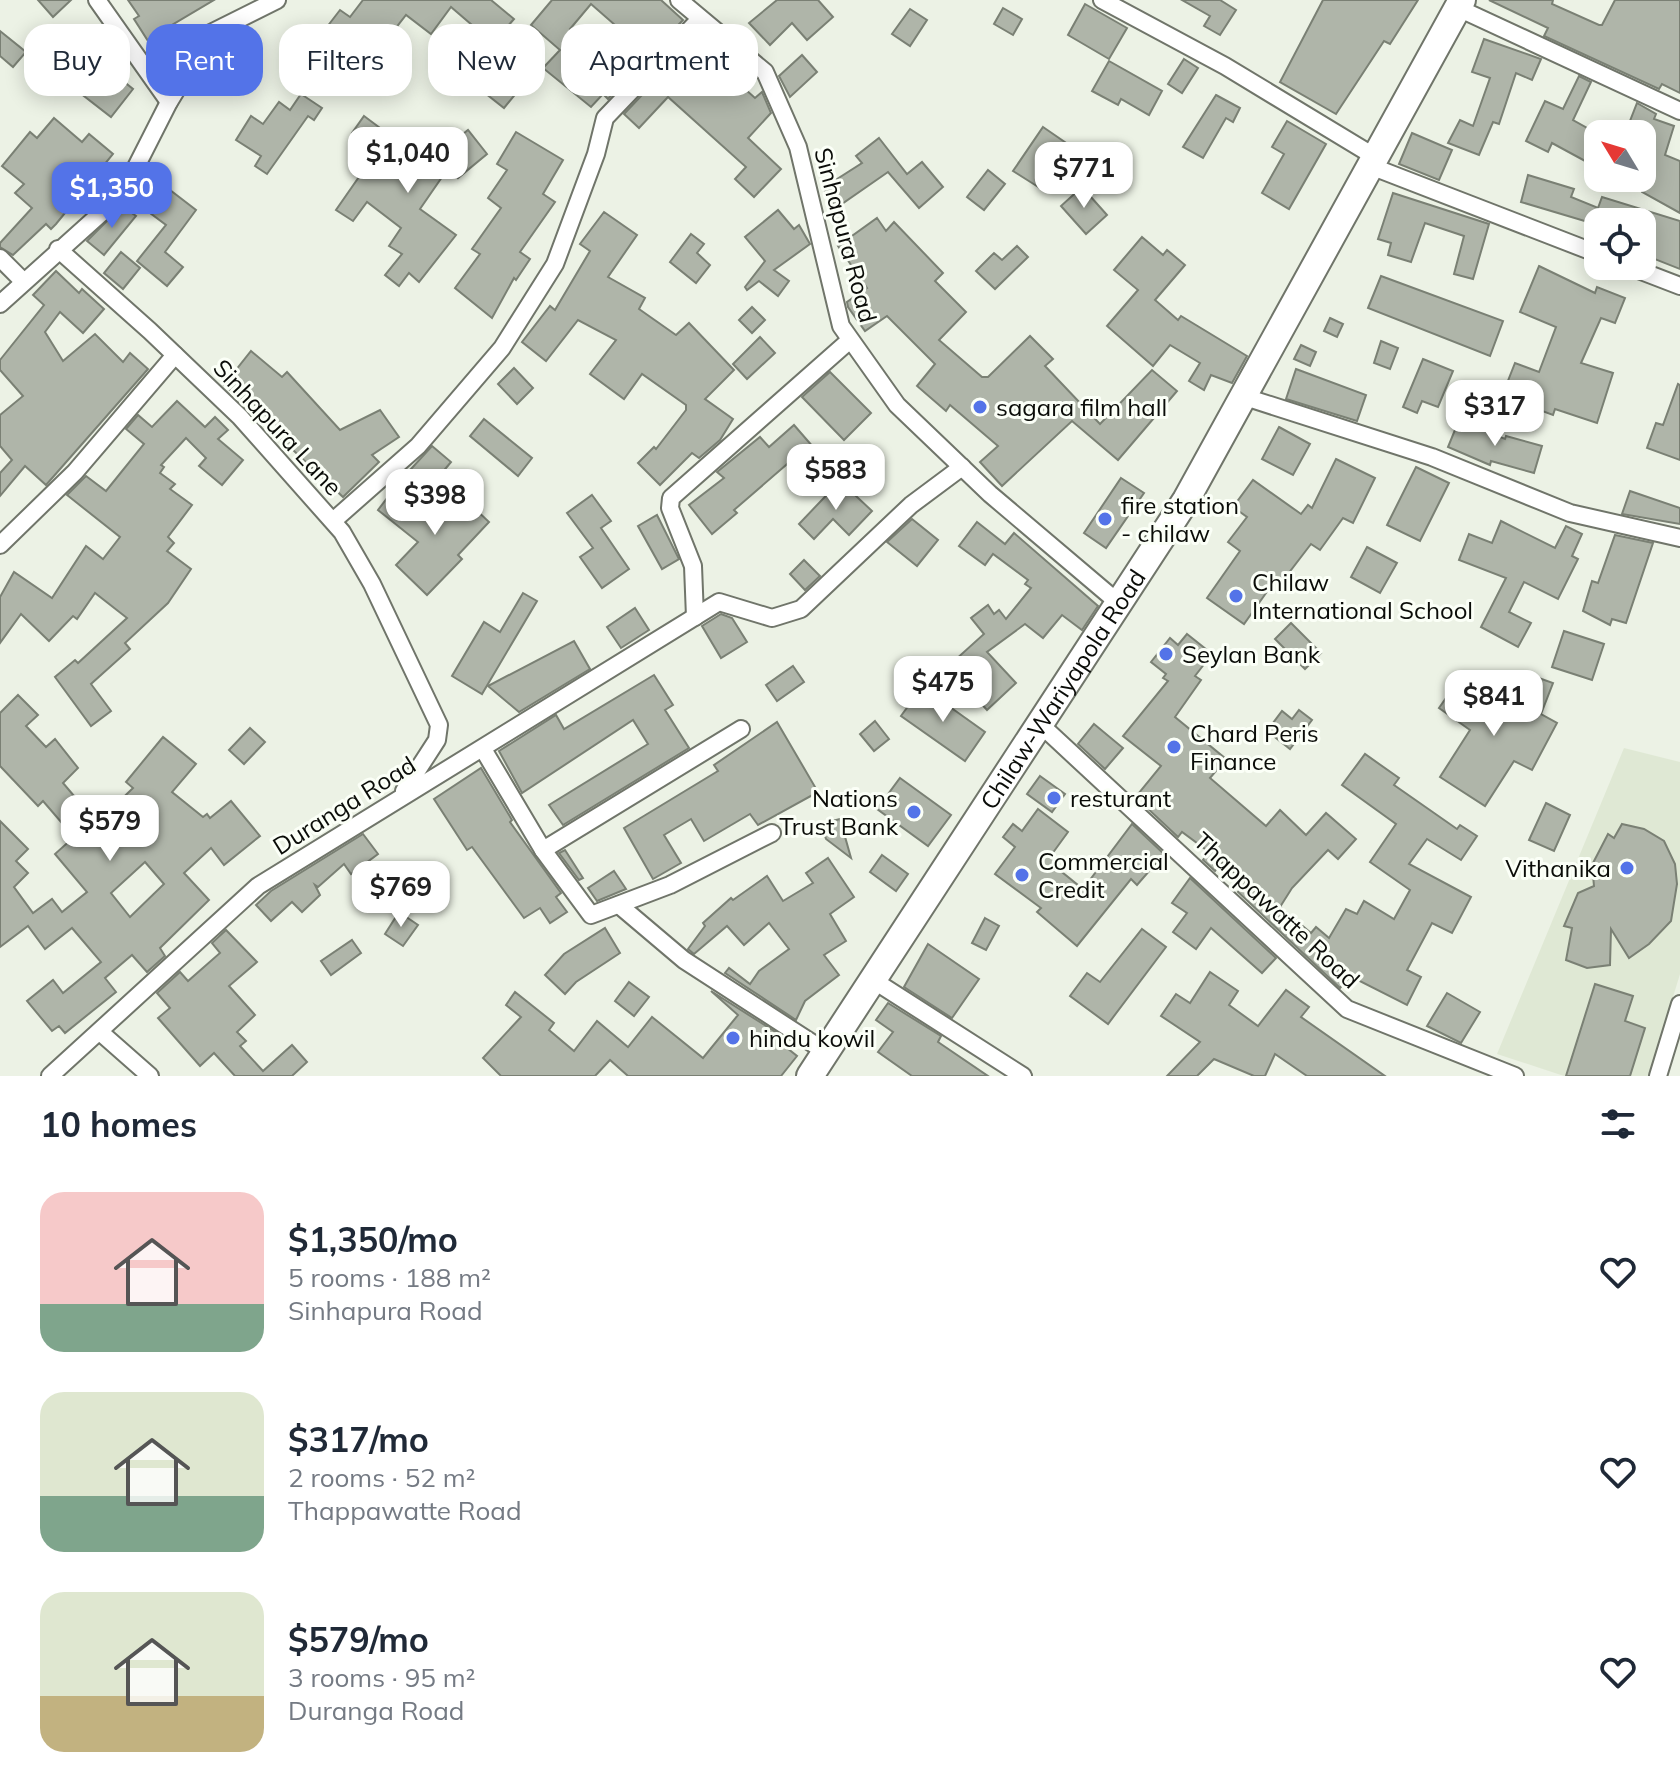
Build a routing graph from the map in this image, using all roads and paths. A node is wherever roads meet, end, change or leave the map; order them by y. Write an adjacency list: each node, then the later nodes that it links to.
1 (97, 0): 7 (street)
2 (277, 0): 7 (street)
3 (679, 0): 6 (street, Sinhapura Road)
4 (1102, 0): 9 (street)
5 (1460, 4): 8 (street); 9 (main road, Chilaw-Wariyapola Road)
6 (699, 20): 17 (street, Sinhapura Road); 21 (street)
7 (169, 102): 11 (street)
8 (1680, 111)
9 (1375, 162): 10 (street); 19 (main road, Chilaw-Wariyapola Road)
10 (1584, 248)
11 (58, 249): 14 (street); 18 (street, Sinhapura Lane)
12 (0, 258): 14 (street)
13 (1656, 277): 15 (street)
14 (23, 281): 16 (street)
15 (1680, 286)
16 (0, 304)
17 (850, 340): 20 (street, Sinhapura Road); 25 (street)
18 (175, 355): 21 (street, Sinhapura Lane); 23 (street)
19 (1245, 397): 22 (street); 24 (main road, Chilaw-Wariyapola Road)
20 (962, 467): 24 (street, Sinhapura Road); 25 (street, Duranga Road)
21 (333, 521): 29 (street, Sinhapura Lane)
22 (1680, 538)
23 (0, 545)
24 (1121, 605): 26 (main road, Chilaw-Wariyapola Road)
25 (695, 617): 28 (street, Duranga Road)
26 (1041, 725): 33 (main road, Chilaw-Wariyapola Road); 43 (street, Thappawatte Road)
27 (741, 729): 31 (street)
28 (483, 749): 29 (street, Duranga Road); 31 (street)
29 (396, 801): 35 (street, Duranga Road)
30 (772, 833): 32 (street)
31 (543, 850): 32 (street)
32 (619, 905): 36 (street)
33 (873, 980): 36 (main road, Chilaw-Wariyapola Road); 42 (street)
34 (1680, 1004): 37 (street)
35 (100, 1032): 39 (street, Duranga Road); 40 (street)
36 (826, 1052): 41 (main road, Chilaw-Wariyapola Road)
37 (1663, 1056): 38 (street); 44 (street)
38 (1680, 1061)
39 (50, 1076)
40 (150, 1076)
41 (810, 1076)
42 (1023, 1076)
43 (1515, 1076)
44 (1658, 1076)

